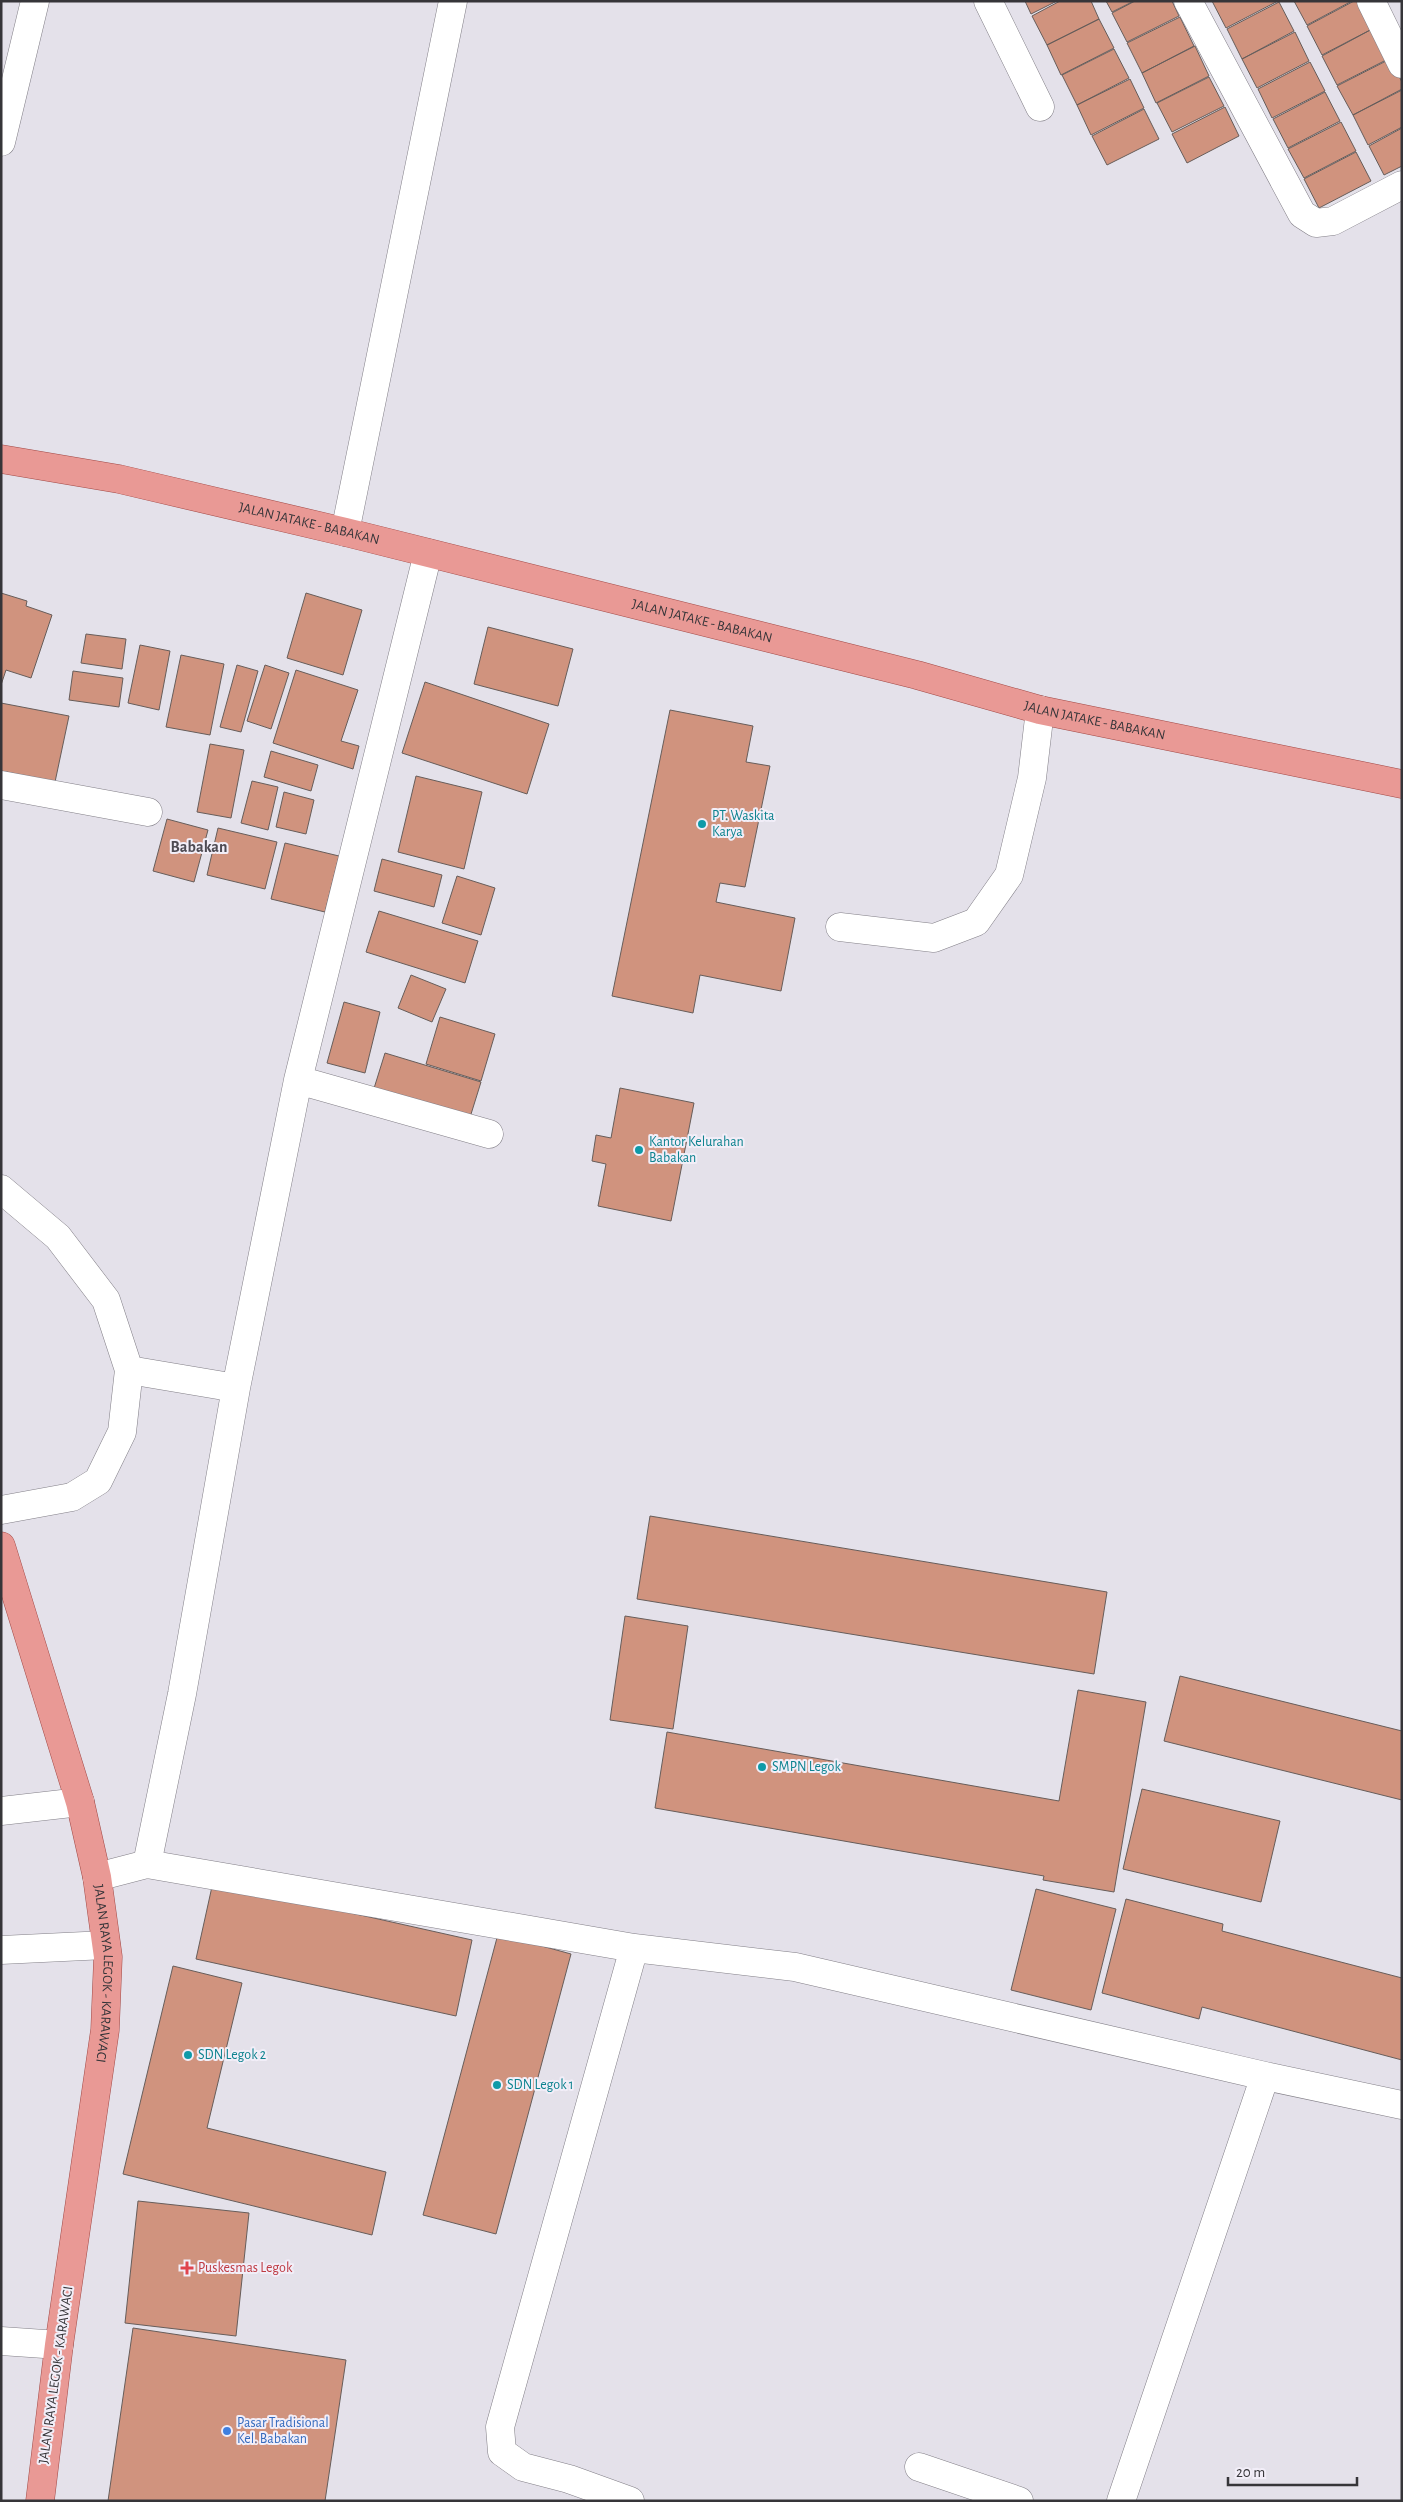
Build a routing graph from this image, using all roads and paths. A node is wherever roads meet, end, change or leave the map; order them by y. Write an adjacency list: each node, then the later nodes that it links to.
1 (35, 1): 8 (street)
2 (453, 1): 11 (street)
3 (988, 1): 7 (street)
4 (1188, 1): 9 (street)
5 (1372, 2): 6 (street)
6 (1402, 64)
7 (1040, 107)
8 (1, 142)
9 (1402, 185)
10 (1, 460): 11 (main road, JALAN JATAKE - BABAKAN)
11 (345, 532): 12 (main road, JALAN JATAKE - BABAKAN)
12 (428, 554): 13 (main road, JALAN JATAKE - BABAKAN); 18 (street)
13 (1040, 710): 14 (main road, JALAN JATAKE - BABAKAN); 17 (street)
14 (1402, 784)
15 (1, 785): 16 (street)
16 (148, 812)
17 (840, 927)
18 (298, 1080): 19 (street); 22 (street)
19 (489, 1134)
20 (1, 1190): 21 (street)
21 (129, 1370): 22 (street); 23 (street)
22 (236, 1388): 27 (street)
23 (1, 1510)
24 (1, 1546): 25 (main road, JALAN RAYA LEGOK - KARAWACI)
25 (80, 1802): 26 (street); 28 (main road, JALAN RAYA LEGOK - KARAWACI)
26 (1, 1811)
27 (147, 1864): 28 (street); 30 (street)
28 (97, 1877): 29 (main road, JALAN RAYA LEGOK - KARAWACI)
29 (106, 1945): 31 (street); 35 (main road, JALAN RAYA LEGOK - KARAWACI)
30 (634, 1948): 32 (street); 38 (street)
31 (1, 1950)
32 (1265, 2076): 33 (street); 40 (street)
33 (1402, 2105)
34 (1, 2341): 35 (street)
35 (59, 2345): 37 (main road, JALAN RAYA LEGOK - KARAWACI)
36 (920, 2467): 39 (street)
37 (40, 2501)
38 (630, 2501)
39 (1020, 2501)
40 (1121, 2501)

